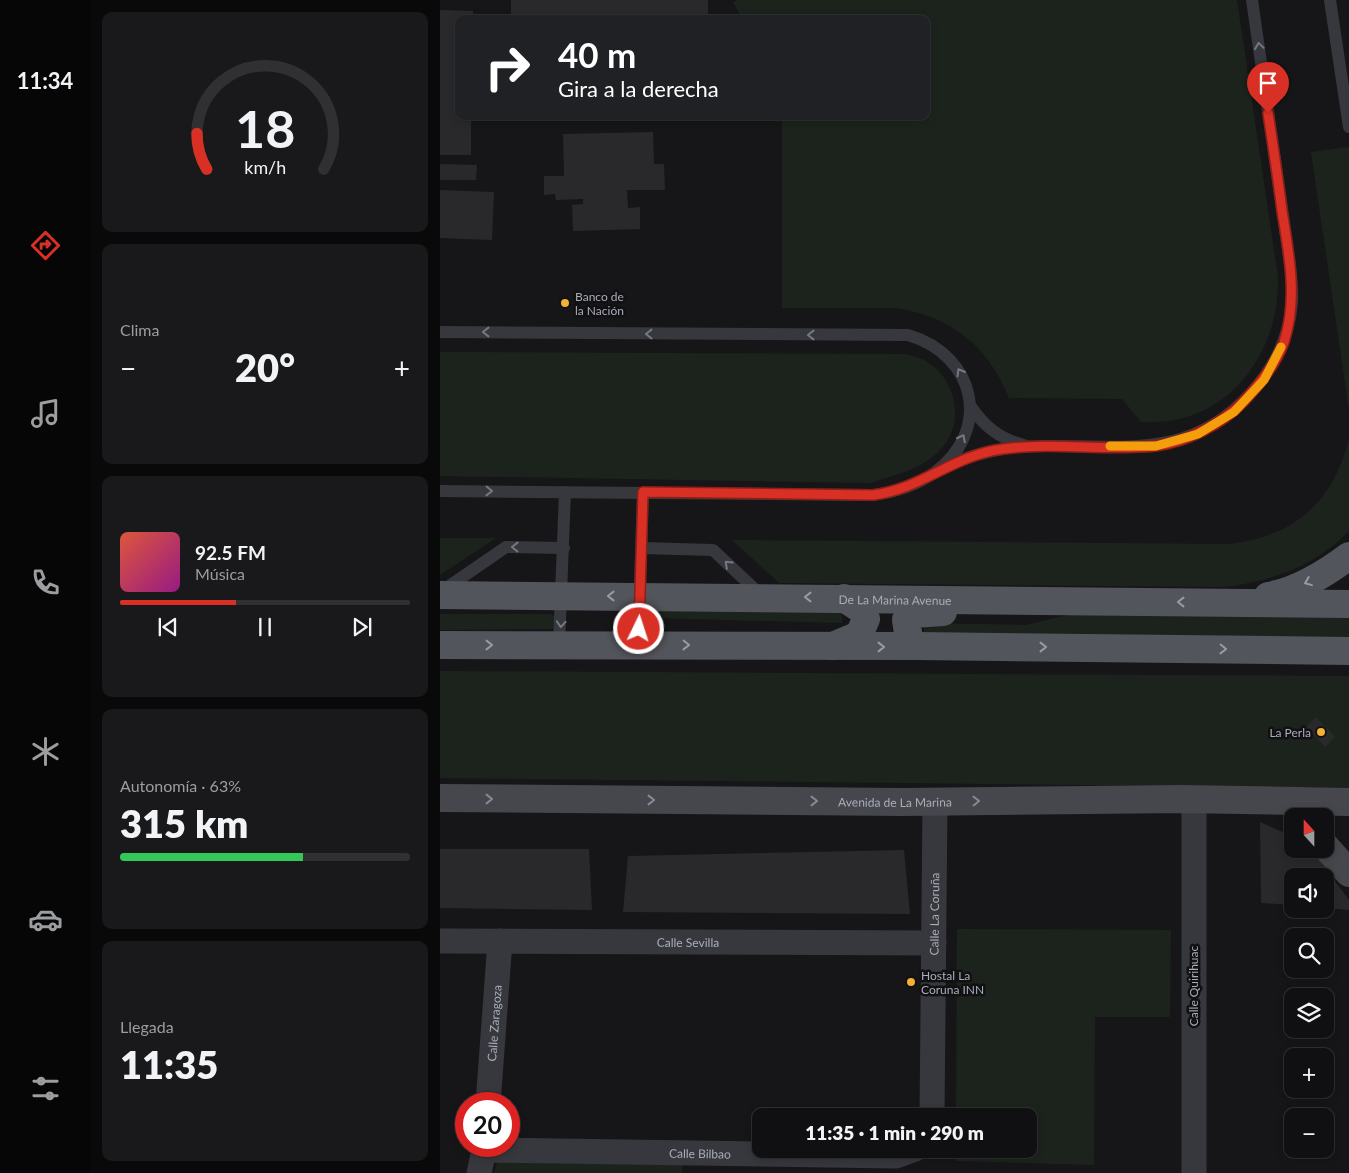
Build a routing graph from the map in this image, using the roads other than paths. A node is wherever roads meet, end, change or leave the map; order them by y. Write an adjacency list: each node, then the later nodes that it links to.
1 (1252, 0): 6 (lane, one-way to 1)
2 (1330, 0): 3 (lane)
3 (1349, 127)
4 (440, 332): 5 (lane, one-way to 4)
5 (970, 407): 6 (lane); 7 (lane, one-way to 5)
6 (1035, 447): 7 (lane)
7 (936, 472): 10 (lane)
8 (440, 491): 9 (lane, one-way to 9)
9 (565, 492): 10 (lane); 11 (lane)
10 (643, 492): 12 (lane)
11 (564, 548): 14 (lane, one-way to 14); 15 (lane)
12 (642, 548): 16 (lane); 17 (lane, one-way to 12)
13 (1349, 556): 20 (main road, one-way to 20)
14 (440, 594): 15 (main road, De La Marina Avenue)
15 (563, 596): 16 (main road, De La Marina Avenue, one-way to 15); 23 (lane, one-way to 23)
16 (641, 596): 17 (main road, De La Marina Avenue); 24 (lane)
17 (763, 597): 18 (main road, De La Marina Avenue, one-way to 17)
18 (844, 598): 19 (main road, De La Marina Avenue); 26 (main road)
19 (1051, 601): 20 (main road, De La Marina Avenue, one-way to 19); 25 (main road)
20 (1230, 602): 21 (main road, De La Marina Avenue)
21 (1349, 604)
22 (440, 645): 23 (main road, one-way to 23)
23 (559, 645): 24 (main road)
24 (638, 645): 26 (main road, one-way to 26)
25 (916, 646): 26 (main road, one-way to 25); 27 (main road, one-way to 27)
26 (832, 647)
27 (1349, 652)
28 (440, 798): 31 (main road, Avenida de La Marina, one-way to 31)
29 (1194, 800): 30 (main road, Avenida de La Marina); 31 (main road, Avenida de La Marina, one-way to 29); 43 (street, Calle Quirihuac)
30 (1250, 801): 32 (main road, Avenida de La Marina); 33 (main road)
31 (935, 802): 38 (street, Calle La Coruña)
32 (1349, 802)
33 (1284, 817)
34 (1334, 856): 35 (main road)
35 (1349, 873)
36 (440, 941): 37 (street, Calle Sevilla)
37 (500, 941): 38 (street, Calle Sevilla); 39 (street, Calle Zaragoza)
38 (934, 943): 40 (street, Calle La Coruña)
39 (489, 1092)
40 (932, 1108)
41 (520, 1156): 42 (street, Calle Bilbao)
42 (752, 1156)
43 (1194, 1173)

